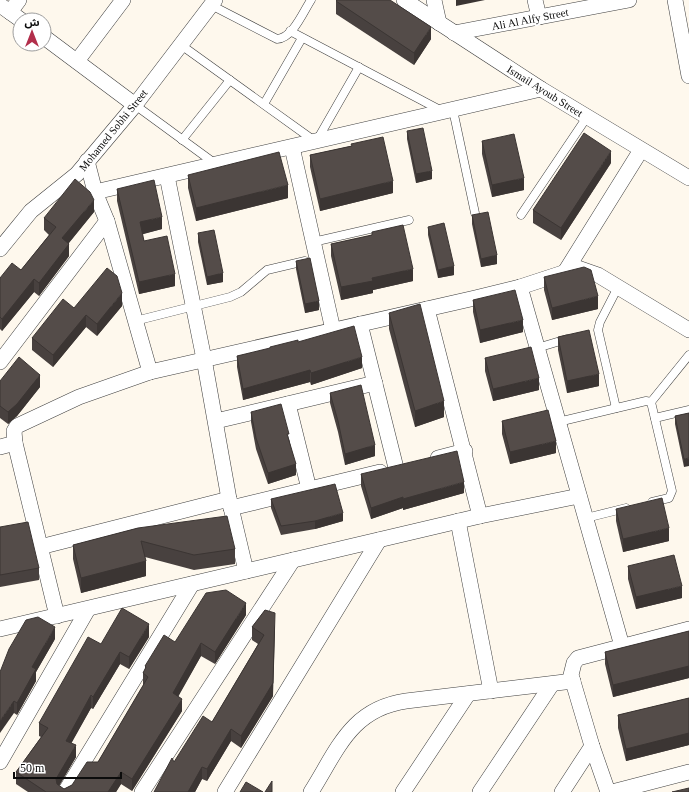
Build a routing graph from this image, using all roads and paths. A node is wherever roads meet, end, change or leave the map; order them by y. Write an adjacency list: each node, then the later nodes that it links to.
1 (19, 0): 11 (street)
2 (123, 0): 19 (street)
3 (310, 0): 14 (lane)
4 (404, 0): 13 (street, Ismail Ayoub Street)
5 (434, 0): 13 (street)
6 (535, 0): 12 (street)
7 (629, 0): 10 (street, Ali Al Alfy Street)
8 (675, 0): 21 (street)
9 (213, 2): 14 (lane); 18 (street, Mohamed Sobhi Street)
10 (574, 5): 12 (street, Ali Al Alfy Street)
11 (10, 12)
12 (539, 17): 15 (street, Ali Al Alfy Street)
13 (439, 23): 15 (street, Ismail Ayoub Street)
14 (290, 32): 16 (lane)
15 (454, 33): 23 (street, Ismail Ayoub Street)
16 (302, 38): 20 (lane); 24 (lane)
17 (52, 43): 19 (street)
18 (181, 45): 22 (lane); 25 (street, Mohamed Sobhi Street)
19 (77, 61): 25 (street)
20 (359, 67): 26 (lane); 29 (lane)
21 (689, 76)
22 (230, 80): 24 (lane); 28 (lane)
23 (541, 90): 26 (street); 27 (street, Ismail Ayoub Street)
24 (264, 104): 29 (lane)
25 (136, 105): 28 (lane); 32 (street, Mohamed Sobhi Street)
26 (449, 111): 29 (street); 37 (lane)
27 (587, 117): 31 (street, Ismail Ayoub Street); 38 (lane)
28 (182, 140): 33 (lane)
29 (316, 142): 30 (street)
30 (292, 147): 33 (street); 41 (street)
31 (642, 150): 35 (street, Ismail Ayoub Street); 44 (street)
32 (87, 161): 36 (street); 42 (street, Mohamed Sobhi Street)
33 (217, 165): 34 (street)
34 (167, 176): 36 (street); 47 (street)
35 (689, 178)
36 (95, 192): 40 (street)
37 (475, 213)
38 (521, 216)
39 (409, 220): 41 (lane)
40 (107, 221): 49 (street); 57 (street)
41 (313, 242): 43 (street)
42 (0, 249)
43 (317, 258): 47 (lane); 51 (street)
44 (565, 272): 45 (street); 46 (street)
45 (520, 287): 48 (street); 54 (street)
46 (618, 287): 52 (street); 62 (lane)
47 (194, 305): 49 (lane); 56 (street)
48 (427, 309): 50 (street); 69 (street)
49 (135, 321): 58 (street)
50 (360, 324): 51 (street); 59 (street)
51 (333, 330): 56 (street)
52 (689, 330)
53 (575, 337): 54 (lane)
54 (537, 348): 66 (street)
55 (689, 355): 60 (lane)
56 (204, 359): 58 (street); 65 (street)
57 (0, 362)
58 (150, 372): 67 (street)
59 (375, 383): 61 (street); 72 (street)
60 (652, 402): 62 (lane); 64 (lane)
61 (288, 404): 65 (street); 73 (street)
62 (616, 408): 66 (lane)
63 (689, 410): 64 (lane)
64 (655, 418): 76 (lane)
65 (216, 421): 75 (street)
66 (558, 422): 74 (street)
67 (15, 443): 68 (street); 82 (street)
68 (0, 447)
69 (465, 452): 70 (street); 78 (street)
70 (426, 461)
71 (411, 464): 72 (street)
72 (396, 468): 73 (street)
73 (309, 489): 75 (street)
74 (579, 496): 78 (street); 79 (street)
75 (230, 503): 82 (street); 84 (street)
76 (646, 503)
77 (631, 507): 79 (lane)
78 (480, 516): 80 (street)
79 (586, 518): 90 (street)
80 (458, 521): 81 (street); 93 (street)
81 (379, 540): 83 (street); 100 (street)
82 (40, 546): 87 (street)
83 (293, 560): 84 (street); 99 (street)
84 (246, 572): 85 (street)
85 (192, 584): 86 (street); 98 (street)
86 (88, 609): 87 (street); 96 (street)
87 (57, 616): 88 (street)
88 (0, 629)
89 (689, 629): 90 (street)
90 (622, 646): 91 (street)
91 (573, 681): 92 (street); 95 (street)
92 (552, 684): 93 (street); 103 (street)
93 (491, 691): 94 (street)
94 (468, 694): 101 (street); 102 (street)
95 (592, 746): 104 (street); 105 (street)
96 (0, 762)
97 (689, 772): 106 (street)
98 (65, 792)
99 (142, 792)
100 (225, 792)
101 (311, 792)
102 (403, 792)
103 (480, 792)
104 (562, 792)
105 (608, 792)
106 (612, 792)

